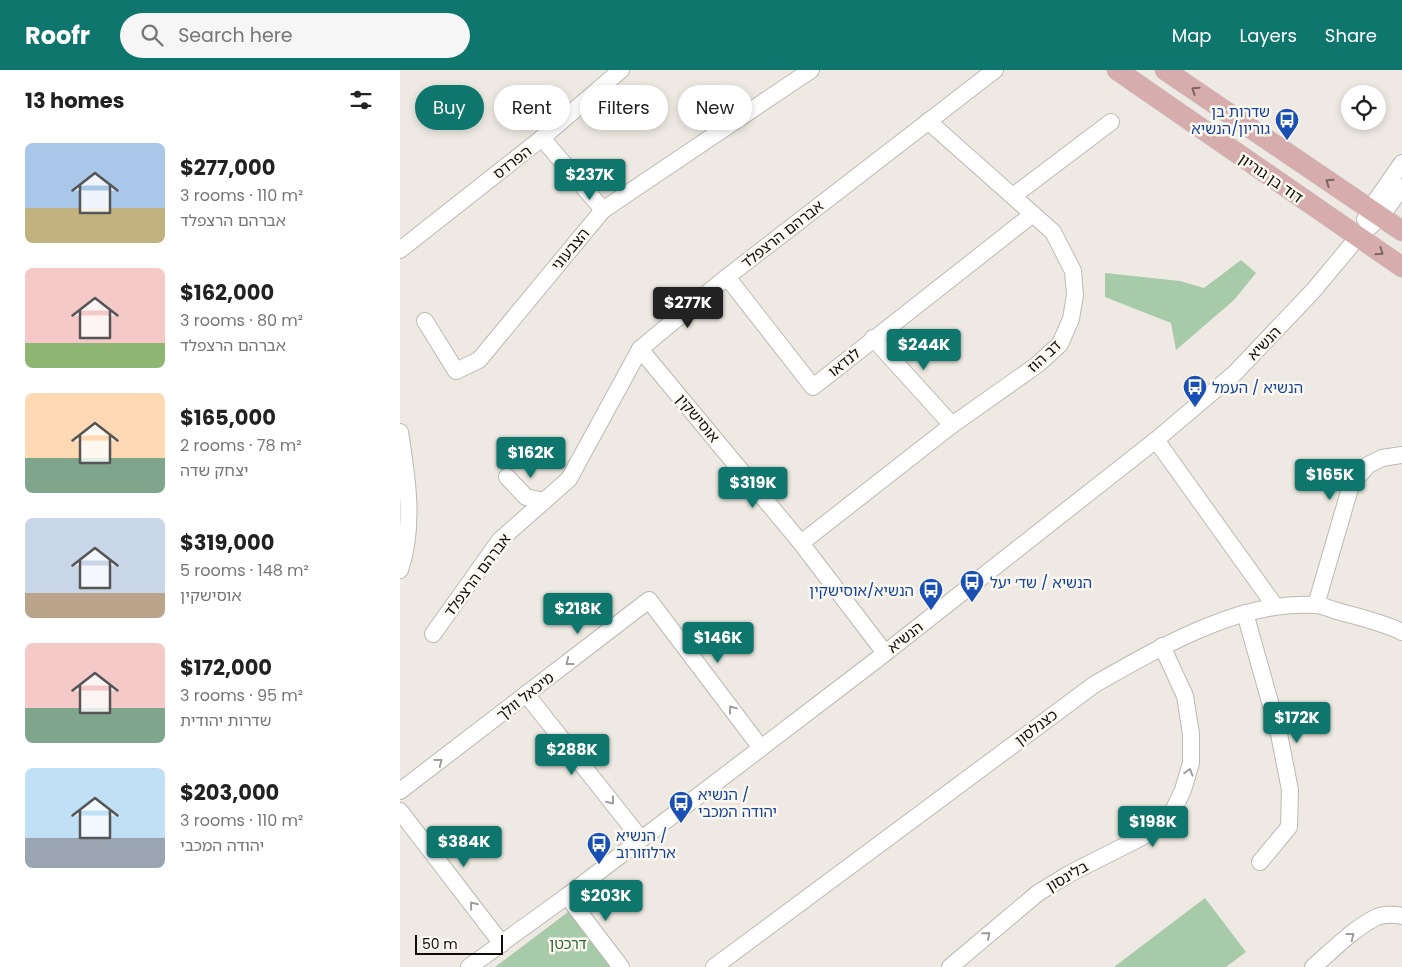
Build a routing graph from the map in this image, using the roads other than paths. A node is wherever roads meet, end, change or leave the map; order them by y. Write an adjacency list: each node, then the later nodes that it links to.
1 (621, 70): 8 (street, הפרדס)
2 (995, 70): 6 (street, אברהם הרצפלד)
3 (1117, 70): 16 (main road, דוד בן גוריון)
4 (1165, 70): 13 (main road, דוד בן גוריון, one-way to 4)
5 (804, 72): 12 (street, הצבעוני)
6 (928, 121): 11 (street, דב הוז); 19 (street, אברהם הרצפלד)
7 (1111, 122): 11 (street)
8 (542, 138): 12 (street); 17 (street, הפרדס)
9 (1402, 163): 13 (street)
10 (1402, 187): 13 (street)
11 (1013, 196): 14 (street, דב הוז)
12 (603, 210): 20 (street, הצבעוני)
13 (1376, 213): 15 (main road, דוד בן גוריון); 16 (street, הנשיא)
14 (1033, 214): 21 (street, לנדאו); 23 (street, דב הוז)
15 (1402, 231)
16 (1358, 238): 18 (main road, דוד בן גוריון, one-way to 18); 25 (street, הנשיא)
17 (400, 250)
18 (1402, 267)
19 (727, 277): 21 (street, לנדאו); 22 (street, אברהם הרצפלד)
20 (425, 321)
21 (874, 338): 23 (street)
22 (640, 349): 28 (street, אברהם הרצפלד); 29 (street, אוסישקין)
23 (952, 425): 29 (street, דב הוז)
24 (400, 432): 30 (street)
25 (1156, 440): 32 (street); 37 (street, הנשיא)
26 (1402, 455): 31 (street)
27 (507, 477): 28 (street)
28 (544, 501): 35 (street, אברהם הרצפלד)
29 (801, 543): 37 (street, אוסישקין)
30 (400, 570)
31 (1316, 605): 32 (street, כצנלסון); 34 (street, כצנלסון)
32 (1275, 606): 33 (street, כצנלסון)
33 (1245, 614): 36 (street, כצנלסון); 43 (street)
34 (1402, 632)
35 (433, 634)
36 (1162, 646): 47 (street, כצנלסון); 50 (street, בלינסון, one-way to 36)
37 (885, 653): 39 (street, הנשיא)
38 (526, 694): 39 (street, מיכאל וולך, one-way to 38); 40 (street, מיכאל וולך, one-way to 38); 42 (street, one-way to 42)
39 (761, 748): 42 (street, הנשיא)
40 (400, 791)
41 (400, 811): 46 (street, one-way to 41)
42 (641, 839): 44 (street, הנשיא)
43 (1260, 862)
44 (567, 896): 46 (street, הנשיא); 49 (street)
45 (1402, 916): 51 (street, one-way to 45)
46 (502, 944): 48 (street, הנשיא)
47 (725, 964)
48 (470, 967)
49 (621, 967)
50 (950, 967)
51 (1313, 967)

